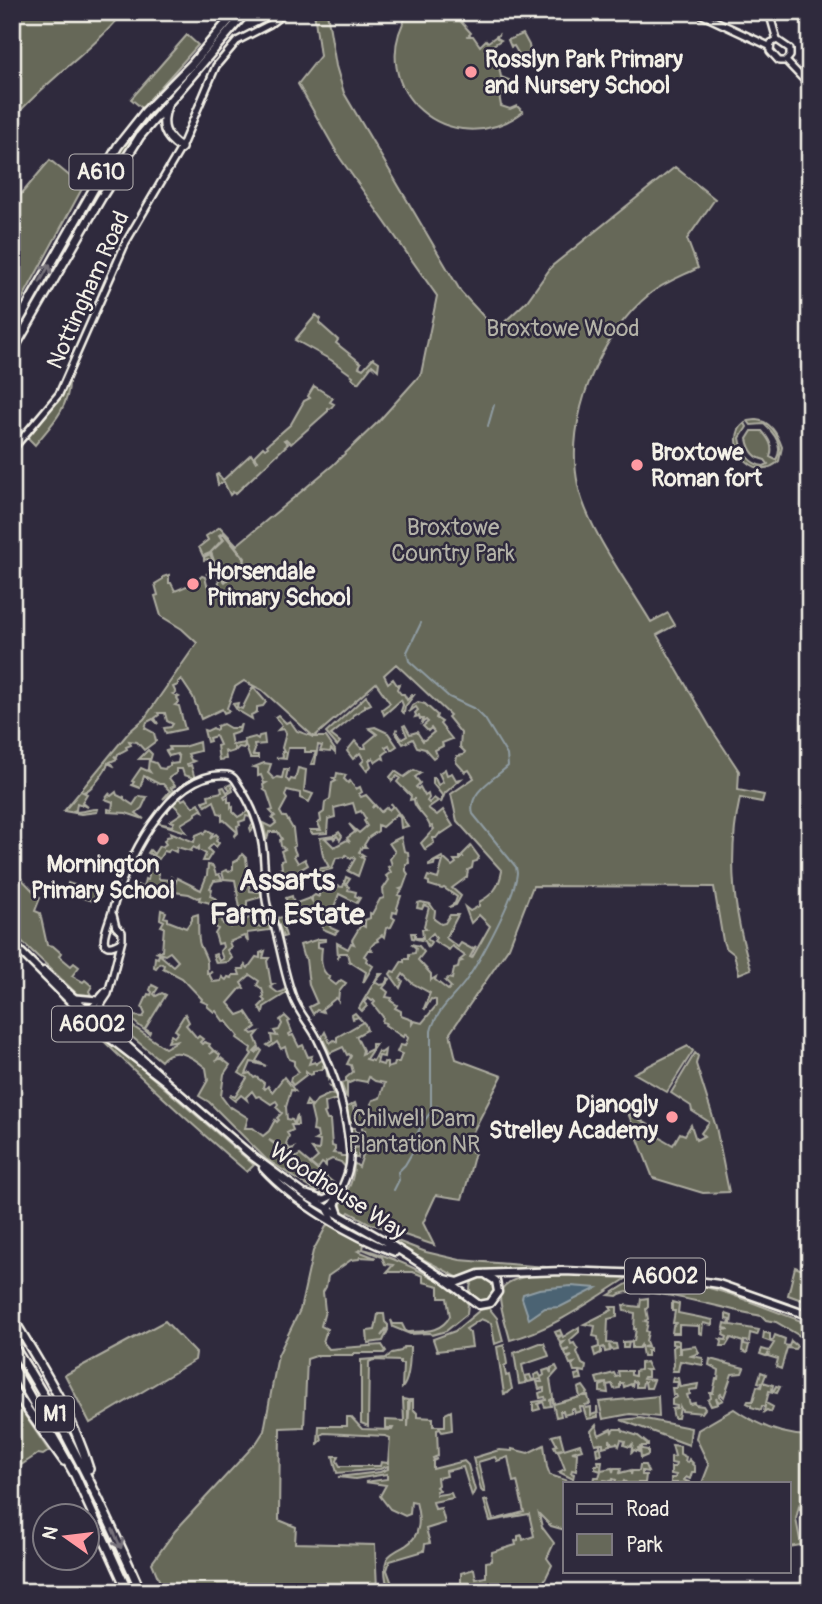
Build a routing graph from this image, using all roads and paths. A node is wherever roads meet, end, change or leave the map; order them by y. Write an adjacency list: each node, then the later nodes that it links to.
1 (236, 12): 14 (highway, A610, one-way to 1)
2 (246, 12): 10 (highway, A610)
3 (286, 12): 13 (street, Nottingham Road)
4 (696, 12): 7 (street)
5 (769, 12): 6 (street)
6 (777, 40): 7 (street); 8 (street)
7 (769, 46): 8 (street)
8 (786, 61): 9 (street)
9 (810, 86)
10 (170, 98): 11 (highway, A610); 12 (highway)
11 (149, 124): 12 (highway); 15 (highway, A610)
12 (163, 127): 13 (highway)
13 (181, 148): 16 (street, Nottingham Road)
14 (12, 333)
15 (12, 352)
16 (12, 450)
17 (113, 912): 18 (street); 19 (street); 34 (street)
18 (116, 927): 19 (street); 21 (street)
19 (107, 928): 22 (street)
20 (12, 943): 23 (main road, Woodhouse Way / A6002)
21 (119, 943): 22 (street); 24 (street)
22 (108, 944): 24 (street)
23 (26, 957): 26 (main road, Woodhouse Way / A6002); 28 (main road, Woodhouse Way / A6002)
24 (115, 958): 25 (street)
25 (111, 984): 27 (street); 29 (street)
26 (75, 998): 27 (street); 29 (main road, Woodhouse Way / A6002)
27 (98, 1000): 29 (street)
28 (78, 1012): 29 (main road); 30 (main road, Woodhouse Way / A6002)
29 (90, 1014): 30 (main road, A6002); 31 (main road, Woodhouse Way / A6002)
30 (151, 1072): 31 (main road, Woodhouse Way / A6002)
31 (165, 1081): 32 (main road, Woodhouse Way / A6002)
32 (252, 1156): 33 (main road, Woodhouse Way / A6002); 36 (main road, Woodhouse Way / A6002)
33 (295, 1188): 34 (street); 35 (main road, Woodhouse Way / A6002)
34 (340, 1192): 35 (street); 36 (street)
35 (328, 1210): 36 (main road, Woodhouse Way / A6002)
36 (337, 1219): 39 (main road, Woodhouse Way / A6002)
37 (485, 1274): 38 (main road, A6002); 40 (main road, A6002); 41 (main road)
38 (515, 1274): 41 (main road); 43 (main road, A6002)
39 (443, 1278): 40 (main road, A6002); 42 (main road, Woodhouse Way / A6002)
40 (471, 1278): 42 (main road)
41 (498, 1289): 42 (main road)
42 (469, 1298)
43 (810, 1316)
44 (12, 1317): 49 (highway)
45 (12, 1344): 49 (highway, M1)
46 (12, 1365): 48 (highway, M1)
47 (12, 1388): 48 (highway, M1)
48 (75, 1475): 50 (highway, M1)
49 (93, 1486): 51 (highway, M1, one-way to 51)
50 (128, 1592)
51 (141, 1592)

